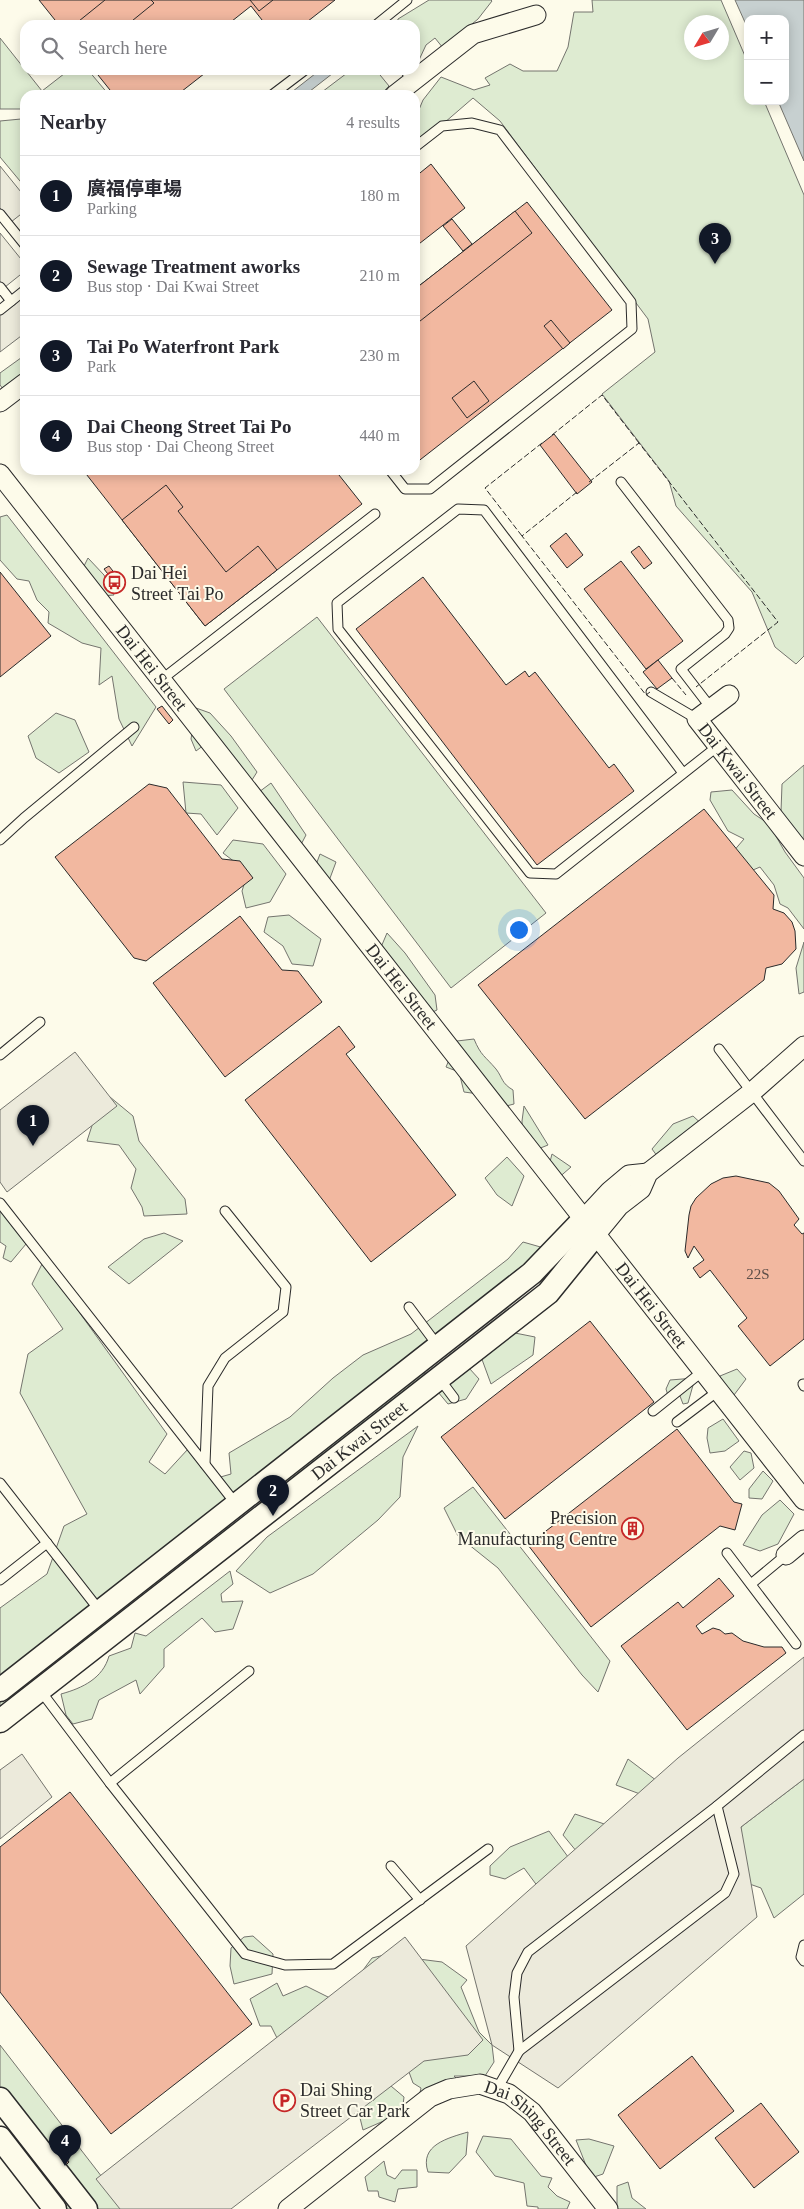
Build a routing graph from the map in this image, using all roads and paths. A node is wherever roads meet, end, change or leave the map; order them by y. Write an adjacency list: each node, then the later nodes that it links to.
1 (407, 0): 3 (lane)
2 (536, 15): 4 (street)
3 (382, 20)
4 (420, 68)
5 (298, 75): 7 (lane)
6 (409, 75): 8 (street)
7 (279, 90)
8 (398, 90)
9 (420, 143): 19 (lane)
10 (0, 214): 11 (lane)
11 (20, 239)
12 (0, 288): 14 (lane)
13 (20, 294): 14 (lane)
14 (12, 301): 15 (lane)
15 (0, 310)
16 (20, 387): 17 (street)
17 (0, 402)
18 (0, 474): 22 (street, Dai Hei Street)
19 (394, 475)
20 (621, 482): 25 (lane)
21 (375, 514): 22 (lane)
22 (161, 680): 39 (street, Dai Hei Street)
23 (650, 692): 25 (lane)
24 (729, 694): 25 (street, Dai Kwai Street)
25 (704, 713): 27 (street, Dai Kwai Street)
26 (134, 727): 29 (lane)
27 (718, 746): 28 (lane); 30 (street, Dai Kwai Street)
28 (683, 773): 28 (lane)
29 (0, 840)
30 (804, 856)
31 (40, 1022): 34 (lane)
32 (804, 1046): 35 (street, Dai Kwai Street)
33 (719, 1049): 35 (lane)
34 (0, 1055)
35 (752, 1092): 36 (lane); 39 (street, Dai Kwai Street)
36 (804, 1160)
37 (0, 1203): 48 (lane)
38 (225, 1211): 48 (lane)
39 (590, 1227): 41 (street, Dai Kwai Street); 42 (street, Dai Hei Street); 43 (street, Dai Kwai Street)
40 (409, 1307): 41 (lane)
41 (438, 1346): 51 (street, Dai Kwai Street)
42 (703, 1371): 44 (street, Dai Hei Street); 46 (lane)
43 (438, 1378): 45 (lane); 62 (street, Dai Kwai Street)
44 (718, 1391): 47 (lane); 50 (street, Dai Hei Street)
45 (454, 1398)
46 (653, 1411)
47 (677, 1422)
48 (205, 1464): 51 (lane)
49 (0, 1483): 53 (lane)
50 (804, 1500)
51 (237, 1504): 58 (street, Dai Kwai Street)
52 (804, 1540): 55 (street)
53 (47, 1543): 56 (lane); 58 (lane)
54 (727, 1552): 57 (lane)
55 (786, 1555): 57 (lane)
56 (0, 1580)
57 (750, 1584): 59 (lane)
58 (100, 1612): 61 (street, Dai Kwai Street)
59 (796, 1644)
60 (249, 1671): 65 (lane)
61 (0, 1690)
62 (40, 1690): 63 (street, Dai Kwai Street); 65 (lane)
63 (0, 1721)
64 (804, 1735): 66 (lane)
65 (110, 1783): 69 (lane)
66 (718, 1806): 72 (lane); 72 (lane)
67 (488, 1849): 69 (lane)
68 (391, 1866): 69 (lane)
69 (420, 1900)
70 (804, 1945): 71 (lane)
71 (804, 1961)
72 (519, 2051): 73 (lane)
73 (497, 2089): 78 (street, Dai Shing Street); 79 (street, Dai Shing Street)
74 (0, 2099): 77 (street)
75 (0, 2138): 76 (street)
76 (55, 2209)
77 (86, 2209)
78 (288, 2209)
79 (608, 2209)

